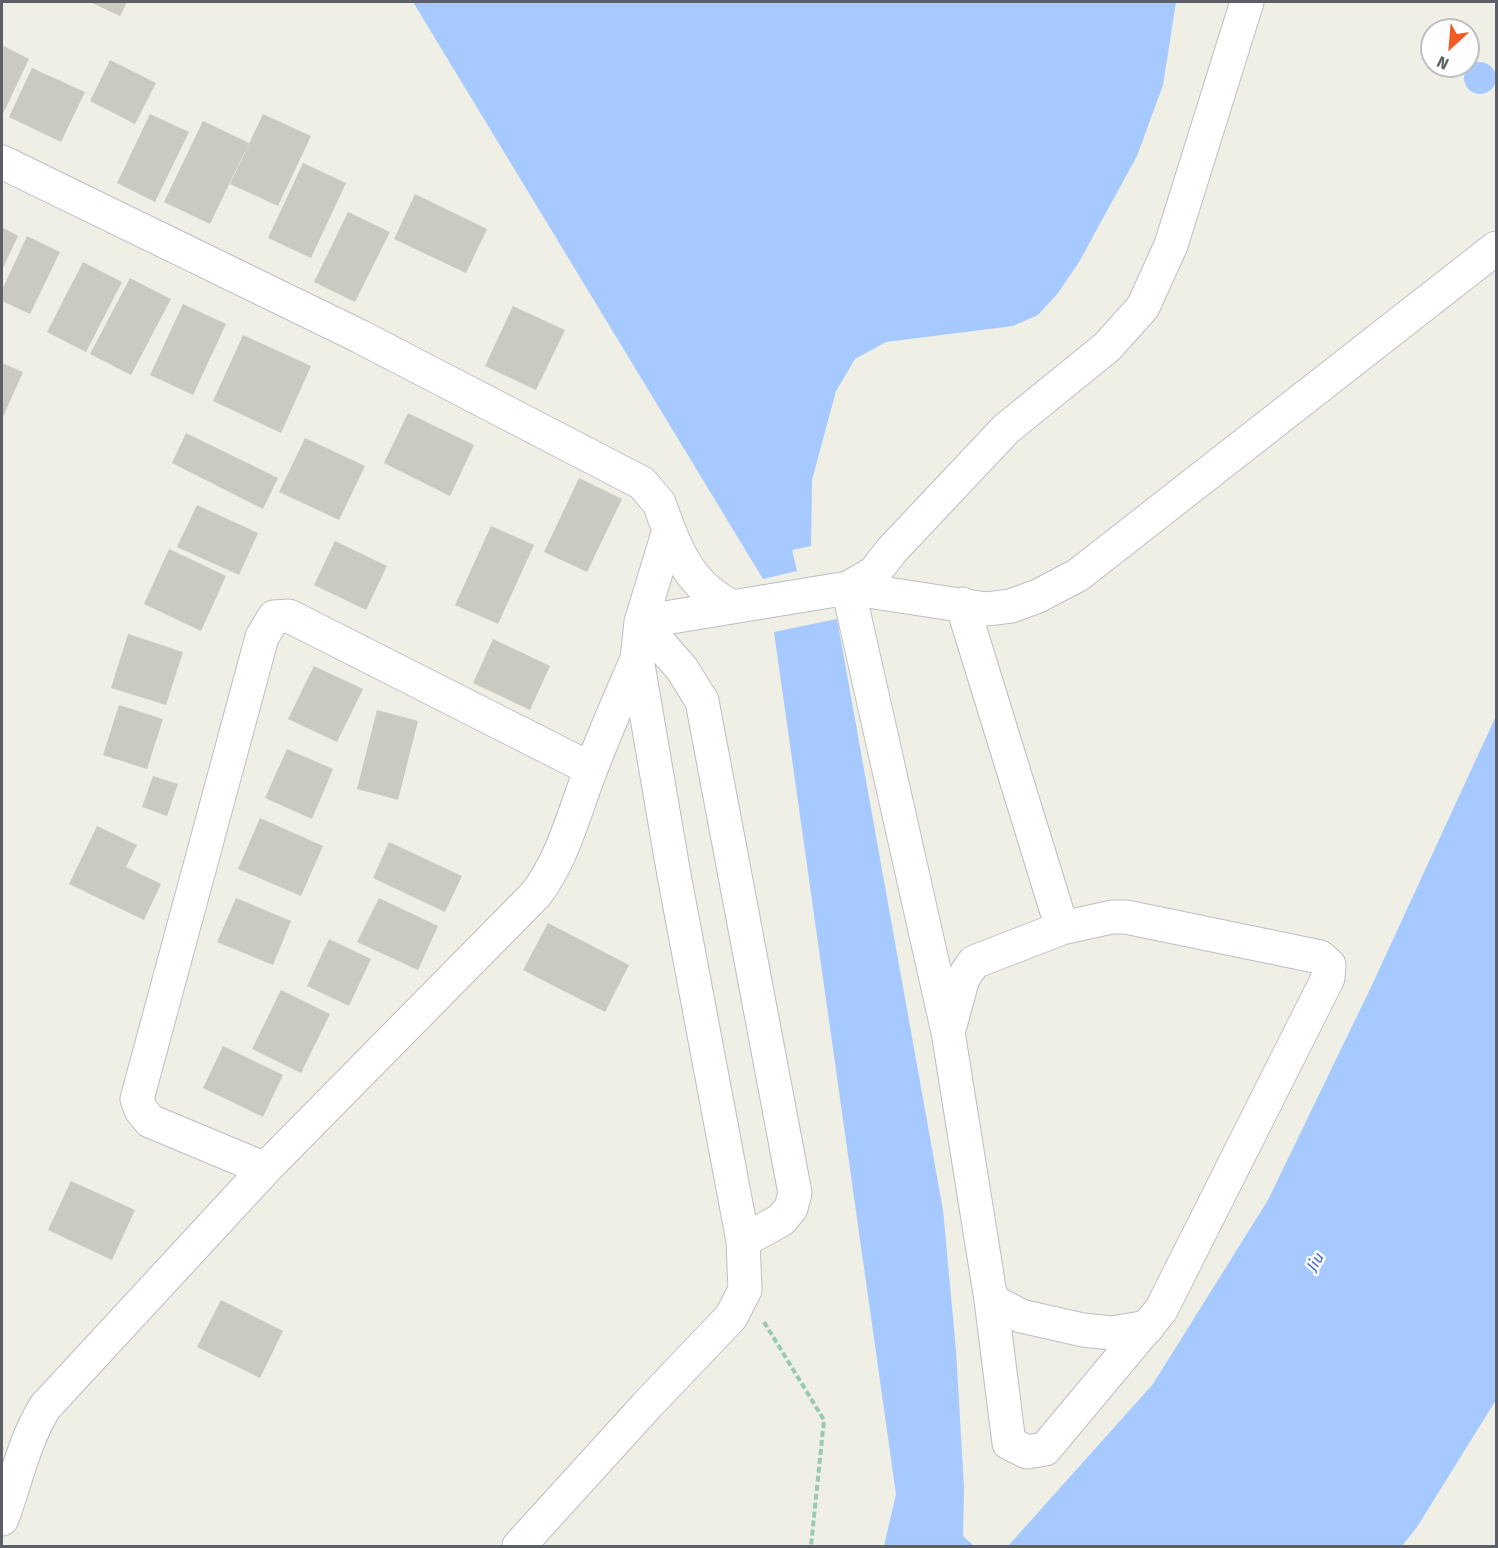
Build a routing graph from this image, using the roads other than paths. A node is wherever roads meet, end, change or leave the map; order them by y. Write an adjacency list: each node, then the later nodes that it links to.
1 (1247, 2): 5 (street)
2 (2, 162): 4 (street)
3 (1497, 248): 6 (street)
4 (669, 530): 7 (street); 8 (street)
5 (848, 588): 6 (street); 7 (street); 12 (street)
6 (962, 604): 11 (street)
7 (732, 607): 8 (street)
8 (641, 622): 9 (street); 14 (street)
9 (637, 659): 10 (street); 14 (street)
10 (591, 769): 13 (street); 13 (street)
11 (1062, 928): 12 (street); 16 (street)
12 (948, 1032): 15 (street)
13 (265, 1169): 17 (street)
14 (743, 1241): 19 (street)
15 (990, 1300): 16 (street); 16 (street)
16 (1148, 1327)
17 (10, 1461): 18 (street)
18 (2, 1519)
19 (519, 1546)

